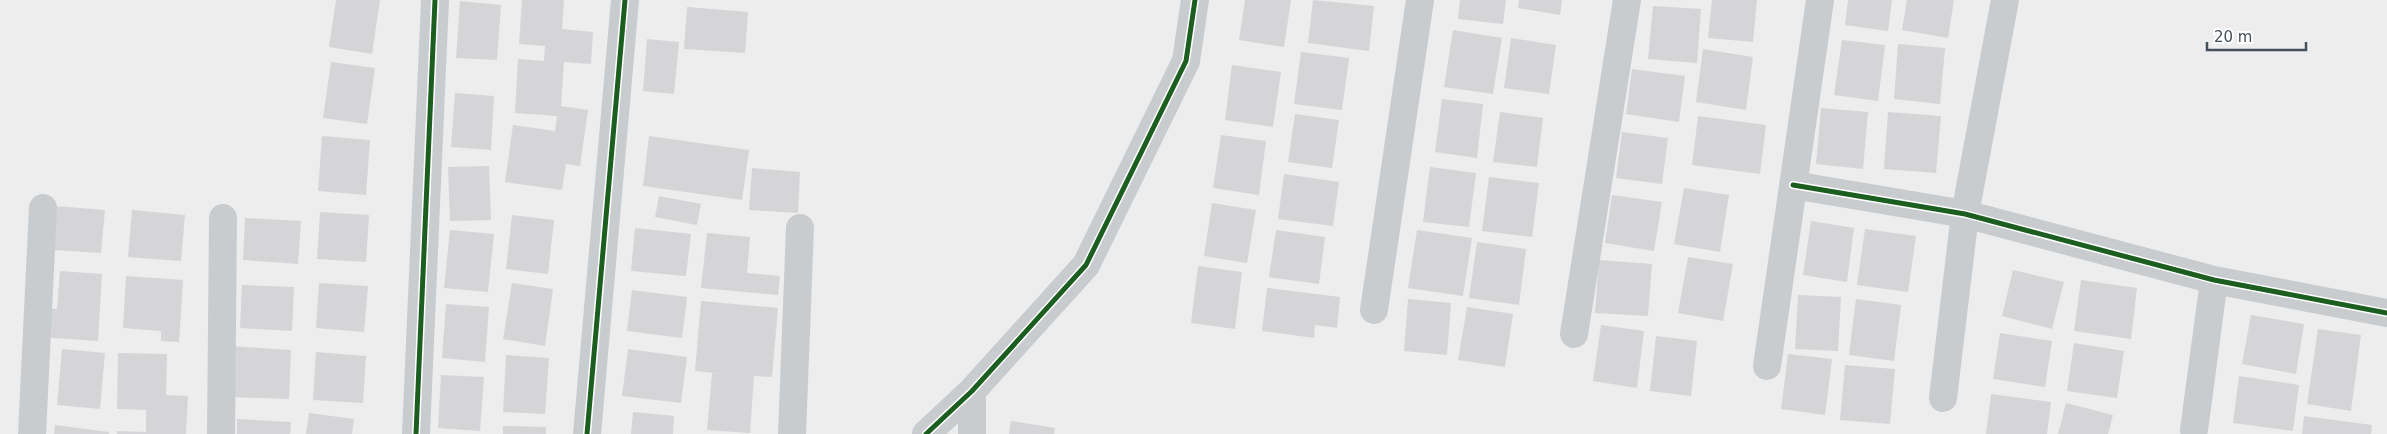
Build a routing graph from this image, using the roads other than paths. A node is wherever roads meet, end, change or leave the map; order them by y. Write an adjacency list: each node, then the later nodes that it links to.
1 (435, 0): 23 (street)
2 (626, 0): 24 (street)
3 (1195, 0): 18 (street)
4 (1420, 0): 14 (street)
5 (1627, 0): 16 (street)
6 (1820, 0): 8 (street)
7 (2005, 0): 10 (street)
8 (1793, 185): 10 (street); 17 (street)
9 (43, 208): 21 (street)
10 (1966, 214): 13 (street); 19 (street)
11 (223, 218): 22 (street)
12 (800, 228): 25 (street)
13 (2214, 280): 15 (street); 20 (street)
14 (1374, 310)
15 (2387, 312)
16 (1574, 334)
17 (1767, 366)
18 (972, 391): 26 (street); 27 (street)
19 (1943, 398)
20 (2194, 430)
21 (32, 434)
22 (221, 434)
23 (416, 434)
24 (587, 434)
25 (792, 434)
26 (926, 434)
27 (972, 434)

